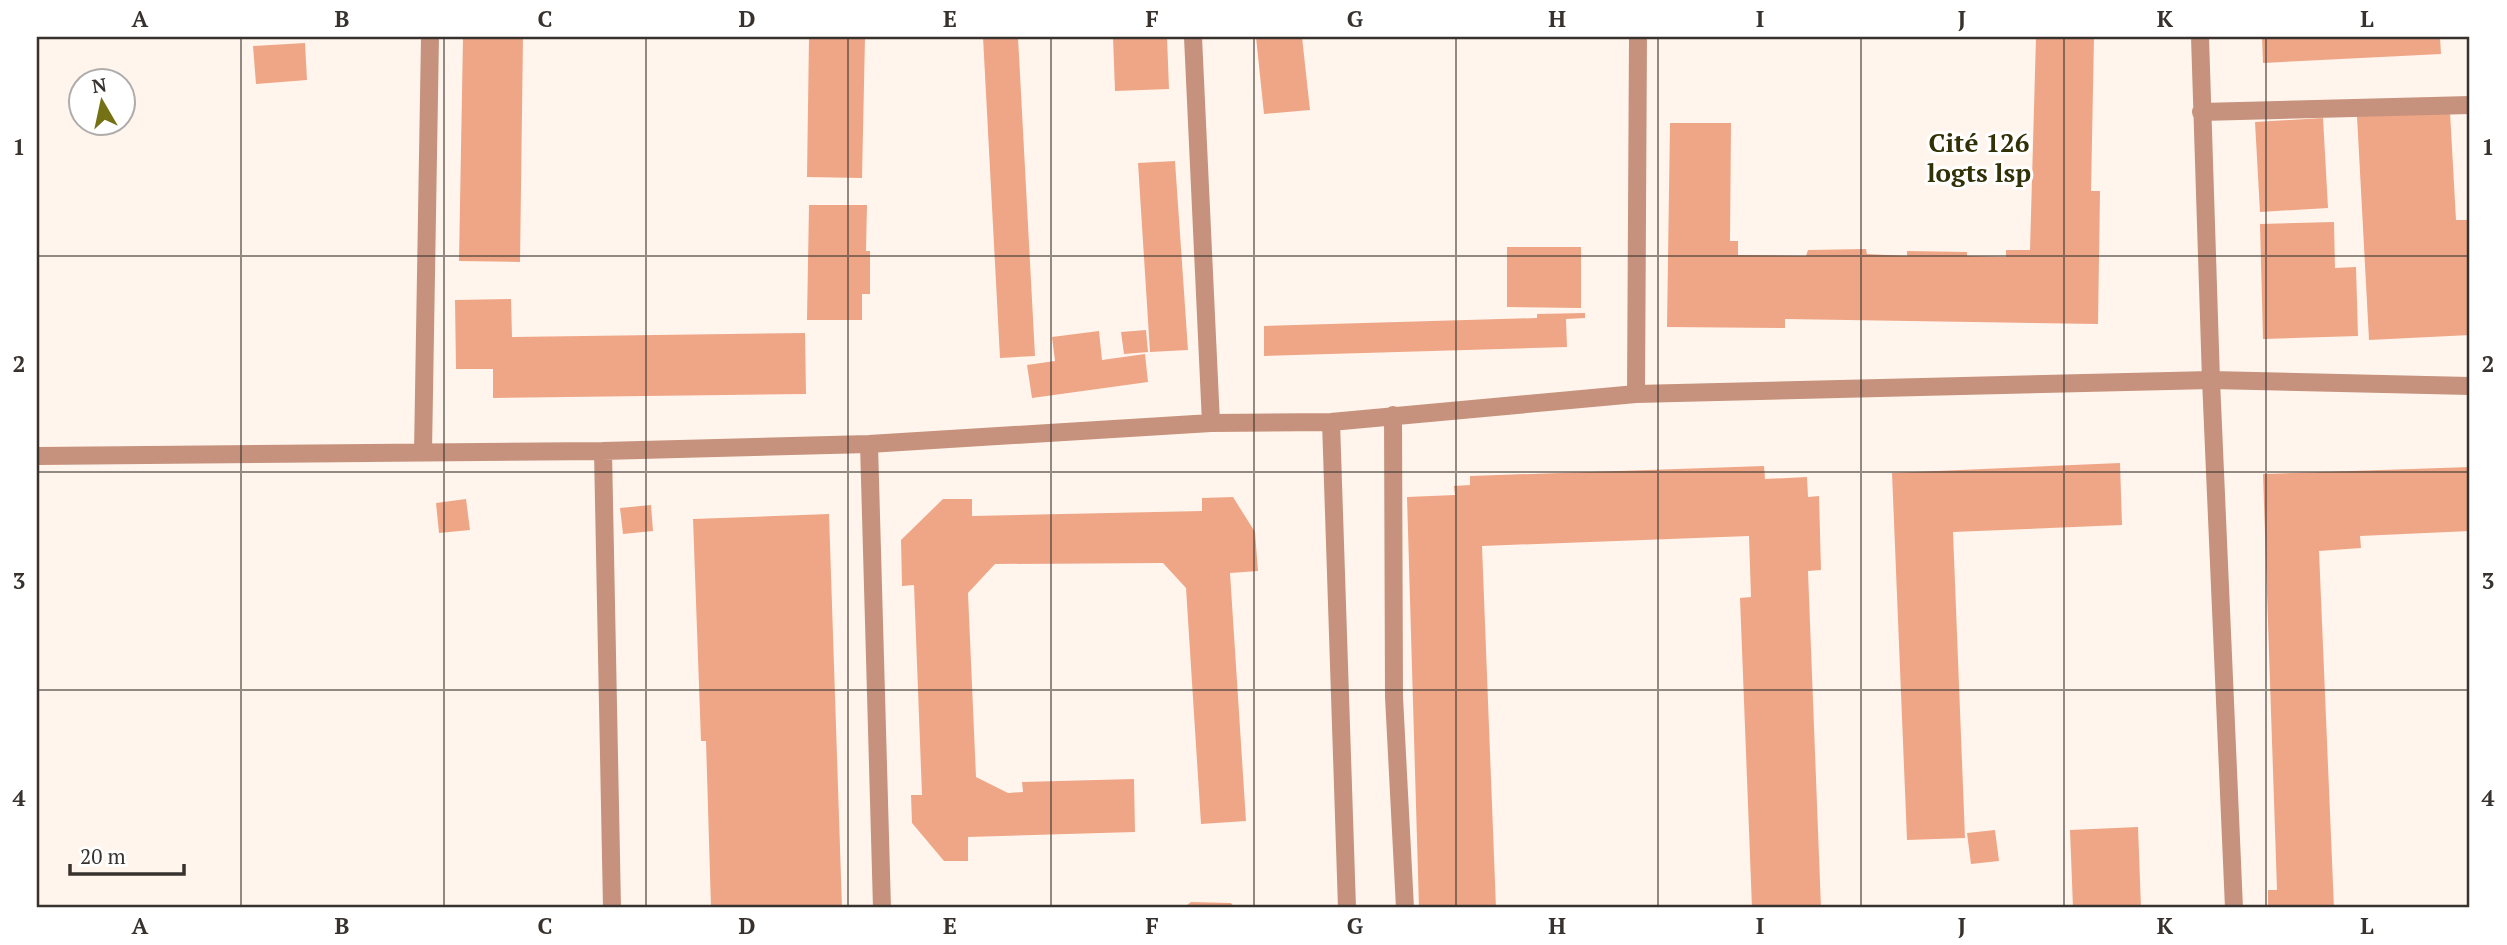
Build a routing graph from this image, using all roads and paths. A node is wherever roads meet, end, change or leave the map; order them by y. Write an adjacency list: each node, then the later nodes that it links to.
1 (430, 37): 15 (street)
2 (1193, 37): 12 (street)
3 (1638, 37): 9 (street)
4 (2200, 37): 6 (street)
5 (2470, 105): 6 (street)
6 (2201, 112): 7 (street)
7 (2211, 380): 8 (street); 9 (street); 21 (street)
8 (2470, 386)
9 (1636, 394): 10 (street)
10 (1393, 415): 11 (street); 20 (street)
11 (1331, 422): 12 (street); 19 (street)
12 (1211, 423): 13 (street)
13 (869, 444): 14 (street); 18 (street)
14 (603, 451): 15 (street); 17 (street)
15 (422, 452): 16 (street)
16 (37, 456)
17 (612, 908)
18 (882, 908)
19 (1347, 908)
20 (1405, 908)
21 (2234, 908)

